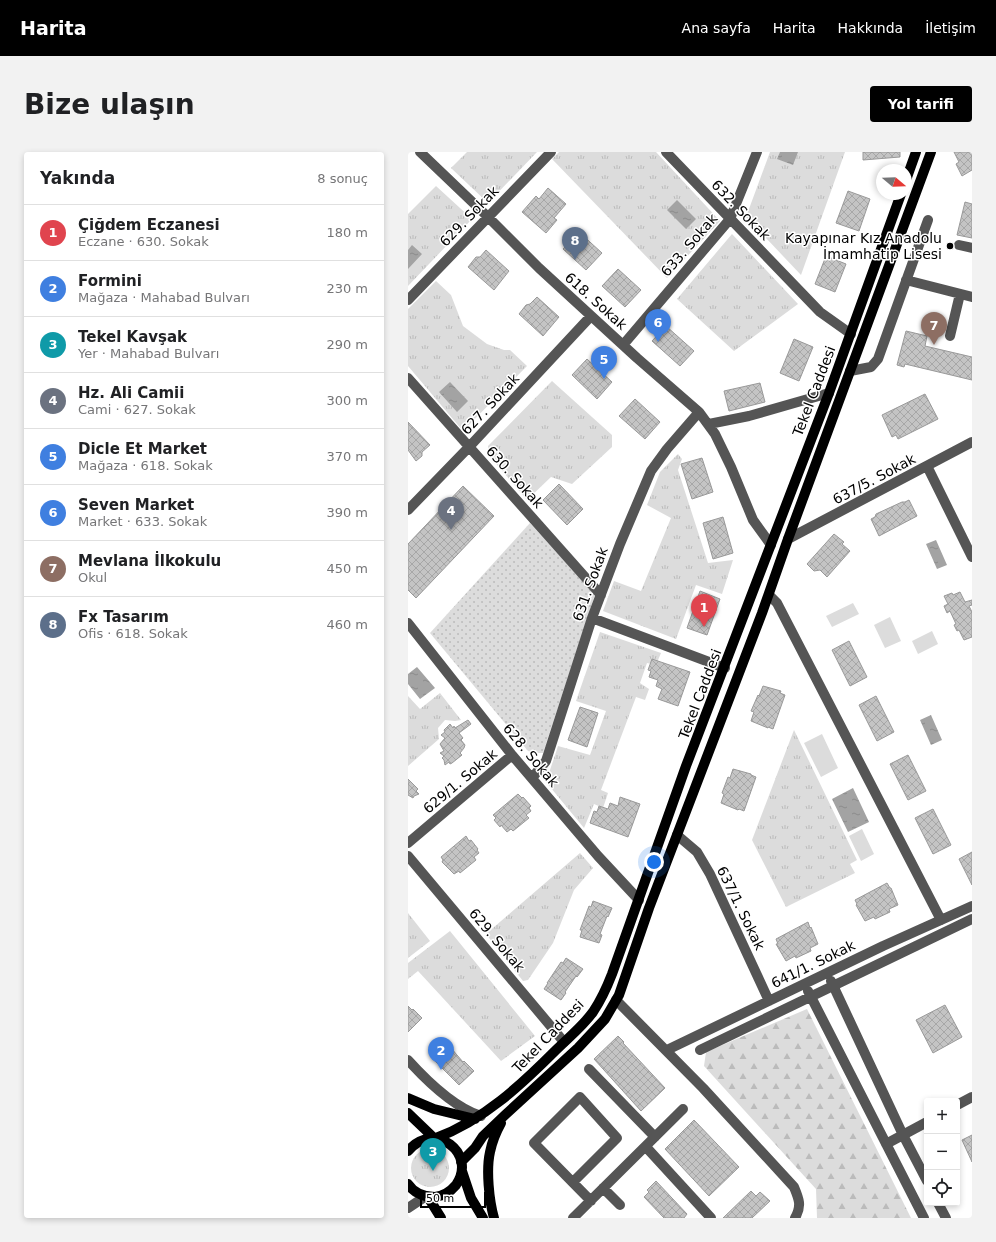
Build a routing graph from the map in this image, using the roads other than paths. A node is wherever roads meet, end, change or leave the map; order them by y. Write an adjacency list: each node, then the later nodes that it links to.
1 (420, 152): 9 (street, 618. Sokak)
2 (551, 152): 9 (street, 629. Sokak)
3 (666, 152): 10 (street, 632. Sokak)
4 (757, 152): 10 (street, 633. Sokak)
5 (916, 152): 7 (main road)
6 (931, 152): 22 (main road)
7 (912, 164)
8 (899, 200): 19 (main road, Tekel Caddesi)
9 (488, 217): 17 (street, 629. Sokak); 18 (street, 618. Sokak)
10 (730, 219): 19 (street, 632. Sokak); 21 (street, 633. Sokak)
11 (928, 220): 14 (street)
12 (959, 245): 13 (street)
13 (972, 248)
14 (906, 280): 15 (street); 22 (street)
15 (960, 294): 16 (street); 20 (street)
16 (972, 297)
17 (408, 300)
18 (591, 316): 21 (street, 618. Sokak); 28 (street, 627. Sokak)
19 (851, 334): 24 (main road, Tekel Caddesi)
20 (950, 336)
21 (623, 345): 25 (street, 618. Sokak)
22 (850, 371): 31 (main road)
23 (408, 378): 28 (street, 630. Sokak)
24 (829, 393): 26 (street); 32 (main road, Tekel Caddesi)
25 (699, 412): 26 (street, 618. Sokak); 34 (street, 631. Sokak)
26 (709, 424): 32 (street, 618. Sokak)
27 (972, 442): 29 (street, 637/5. Sokak)
28 (469, 448): 30 (street, 627. Sokak); 34 (street, 630. Sokak)
29 (927, 466): 31 (street, 637/5. Sokak); 33 (street)
30 (408, 510)
31 (788, 539): 35 (main road)
32 (771, 545): 38 (main road, Tekel Caddesi)
33 (972, 558)
34 (601, 595): 36 (street, 631. Sokak)
35 (768, 595): 41 (main road); 47 (street)
36 (592, 618): 38 (street); 40 (street, 631. Sokak)
37 (408, 622): 39 (street, 628. Sokak)
38 (725, 668): 44 (main road, Tekel Caddesi)
39 (512, 755): 40 (street, 628. Sokak); 42 (street, 629/1. Sokak)
40 (532, 778): 44 (street, 628. Sokak)
41 (677, 835): 52 (main road); 53 (street, 637/1. Sokak)
42 (408, 843)
43 (408, 856): 54 (street, 629. Sokak)
44 (639, 900): 54 (main road, Tekel Caddesi)
45 (972, 906): 47 (street, 641/1. Sokak)
46 (972, 919): 50 (street)
47 (941, 920): 48 (street, 641/1. Sokak)
48 (828, 972): 49 (street, 641/1. Sokak); 50 (street)
49 (804, 984): 51 (street); 53 (street, 641/1. Sokak)
50 (832, 987): 51 (street); 67 (street)
51 (812, 996): 56 (street); 70 (street)
52 (616, 1000): 55 (street); 64 (main road)
53 (769, 1001): 55 (street, 641/1. Sokak)
54 (564, 1042): 65 (main road, Tekel Caddesi)
55 (667, 1050): 88 (street)
56 (700, 1050)
57 (408, 1060): 65 (street)
58 (589, 1069): 68 (street)
59 (972, 1097): 61 (street)
60 (408, 1098): 65 (main road)
61 (960, 1103)
62 (683, 1109): 68 (street)
63 (408, 1113): 69 (main road)
64 (505, 1115): 73 (main road); 85 (main road)
65 (478, 1118): 69 (main road, Tekel Caddesi)
66 (924, 1124): 67 (street)
67 (903, 1135): 70 (street); 74 (street)
68 (655, 1137): 71 (street)
69 (435, 1138): 72 (main road, Tekel Caddesi); 73 (main road)
70 (886, 1144): 89 (street)
71 (646, 1147): 77 (street); 87 (street)
72 (408, 1151)
73 (461, 1166): 78 (main road); 84 (main road)
74 (924, 1175)
75 (573, 1182): 75 (street); 79 (street)
76 (408, 1184): 78 (main road)
77 (603, 1188): 79 (street); 80 (street)
78 (427, 1196): 82 (street); 83 (main road)
79 (591, 1201): 86 (street)
80 (620, 1205)
81 (940, 1206): 90 (street)
82 (408, 1208)
83 (441, 1218)
84 (483, 1218)
85 (494, 1218)
86 (573, 1218)
87 (711, 1218)
88 (795, 1218)
89 (924, 1218)
90 (946, 1218)

